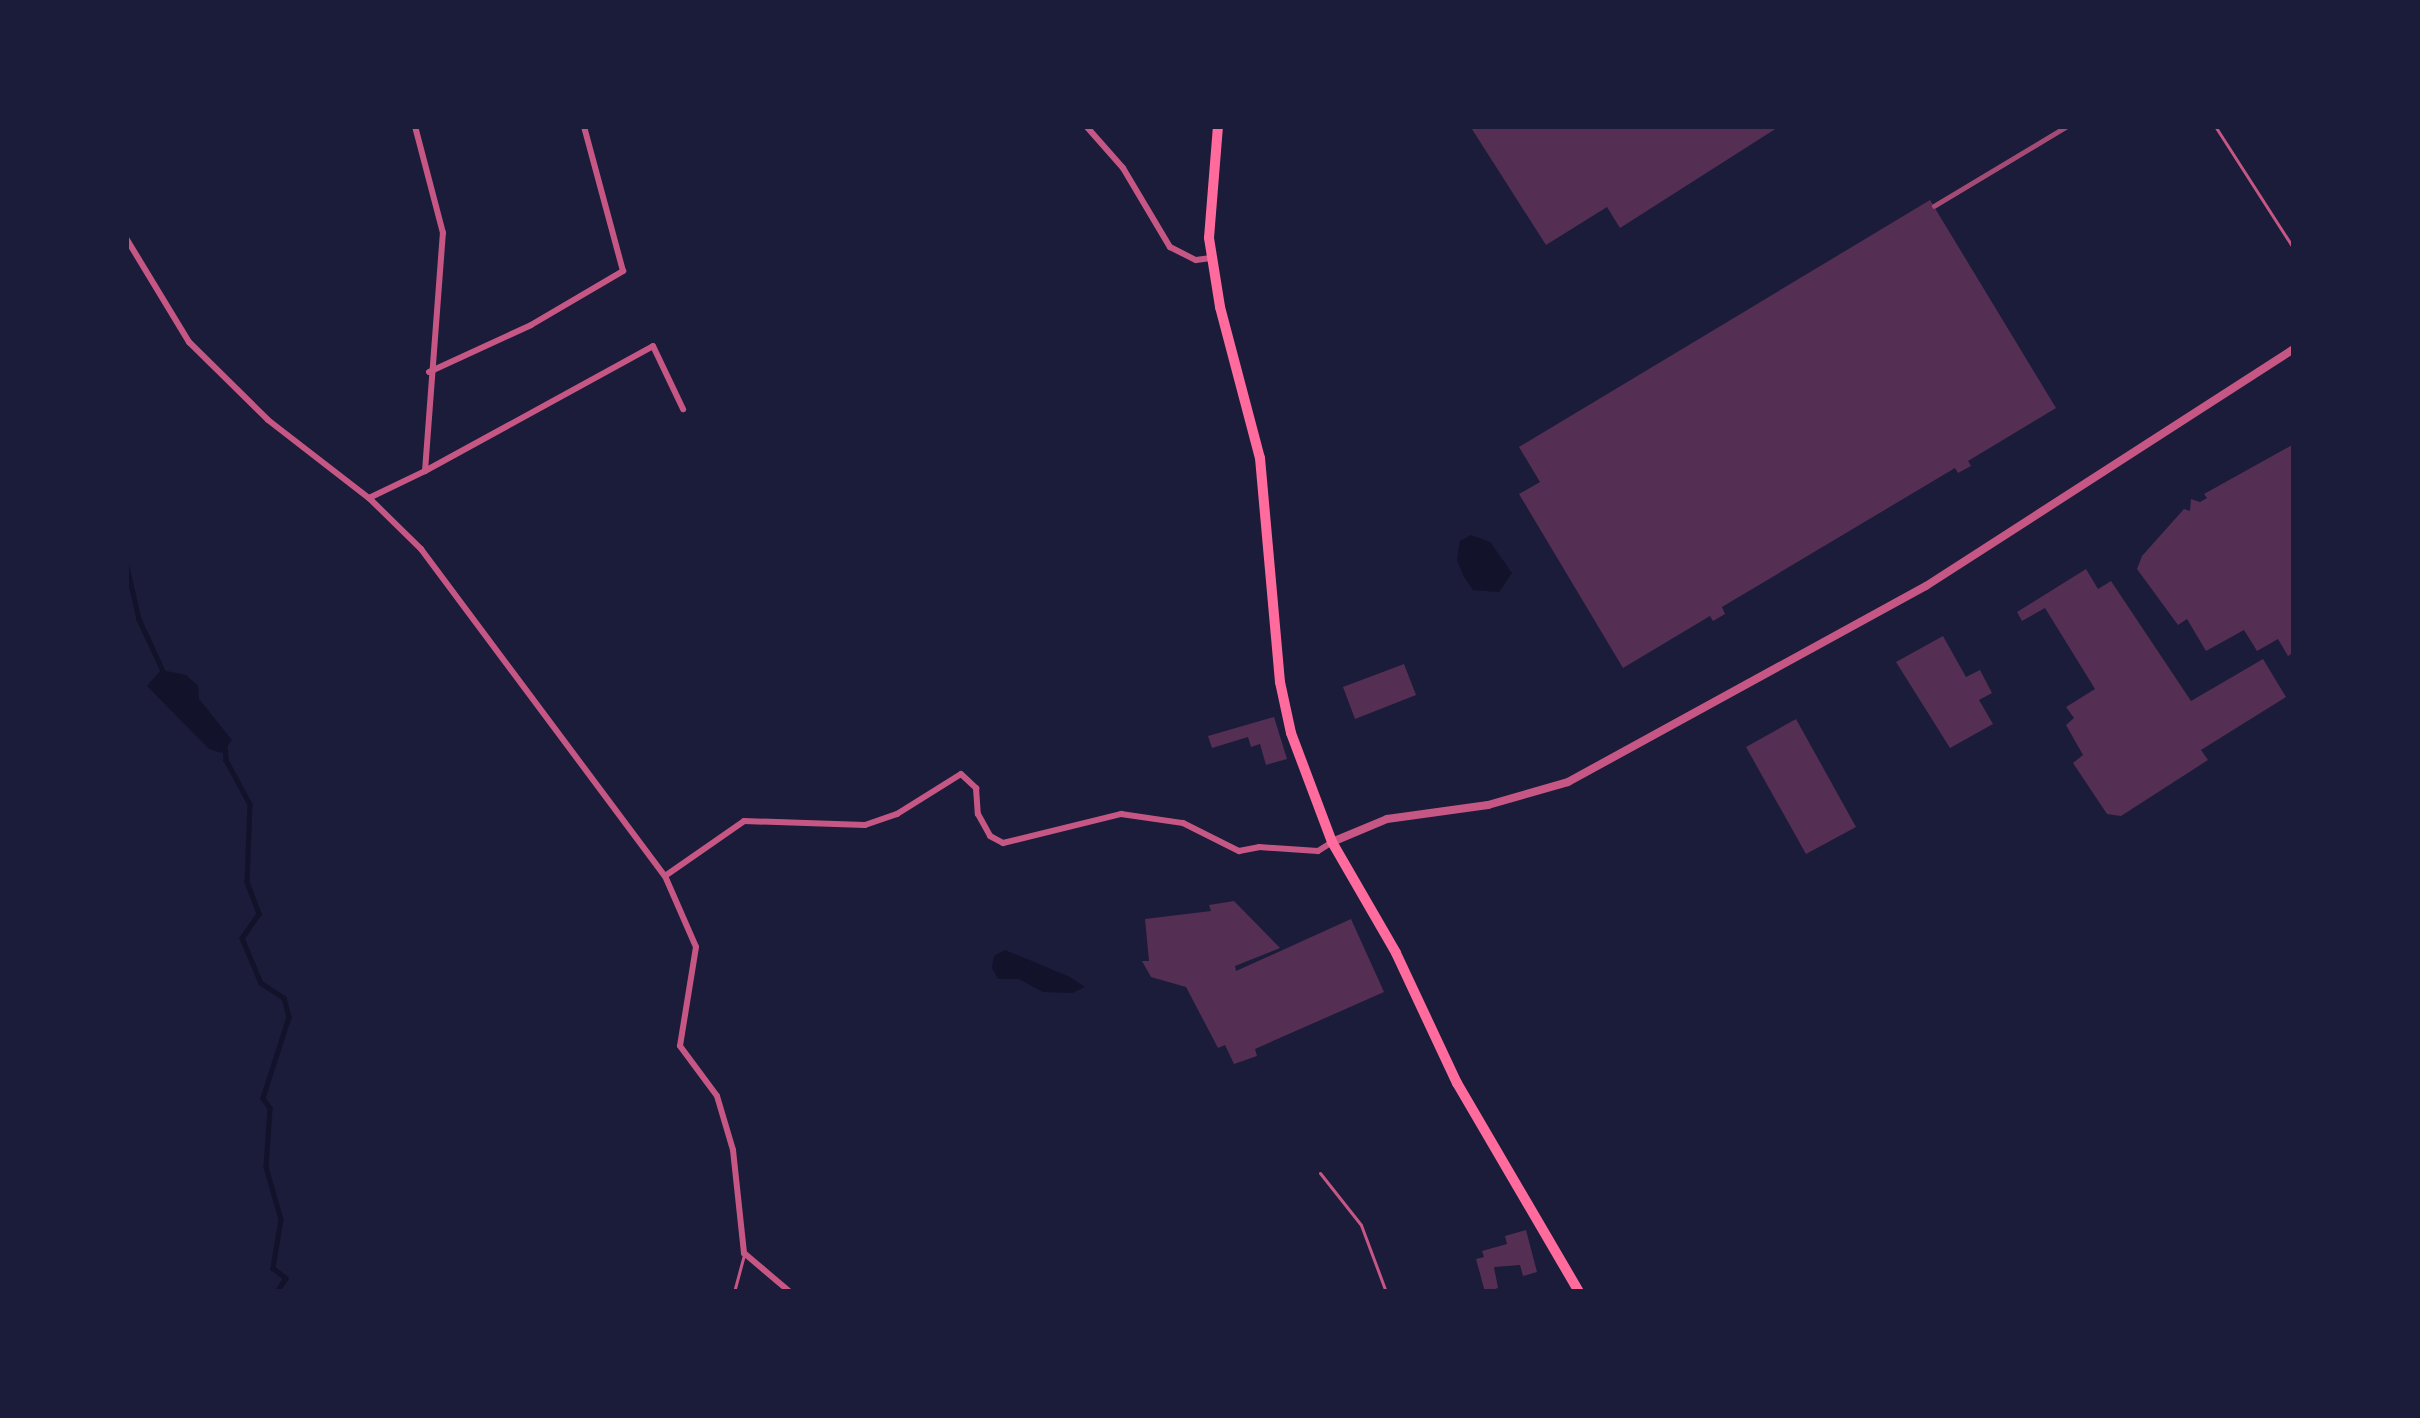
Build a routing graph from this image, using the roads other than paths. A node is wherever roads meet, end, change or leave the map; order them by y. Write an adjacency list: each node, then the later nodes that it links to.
1 (415, 126): 10 (street)
2 (584, 126): 10 (street)
3 (1086, 126): 8 (street)
4 (2215, 126): 7 (lane)
5 (1217, 128): 8 (main road)
6 (126, 238): 13 (street)
7 (2294, 249)
8 (1211, 258): 14 (main road)
9 (2294, 349): 14 (street)
10 (429, 372): 12 (street)
11 (683, 409): 12 (street)
12 (424, 471): 13 (street)
13 (369, 498): 15 (street)
14 (1332, 842): 15 (street); 21 (main road)
15 (665, 876): 17 (street)
16 (1320, 1173): 20 (lane)
17 (744, 1252): 18 (lane); 19 (street)
18 (734, 1292)
19 (790, 1292)
20 (1386, 1292)
21 (1579, 1292)

